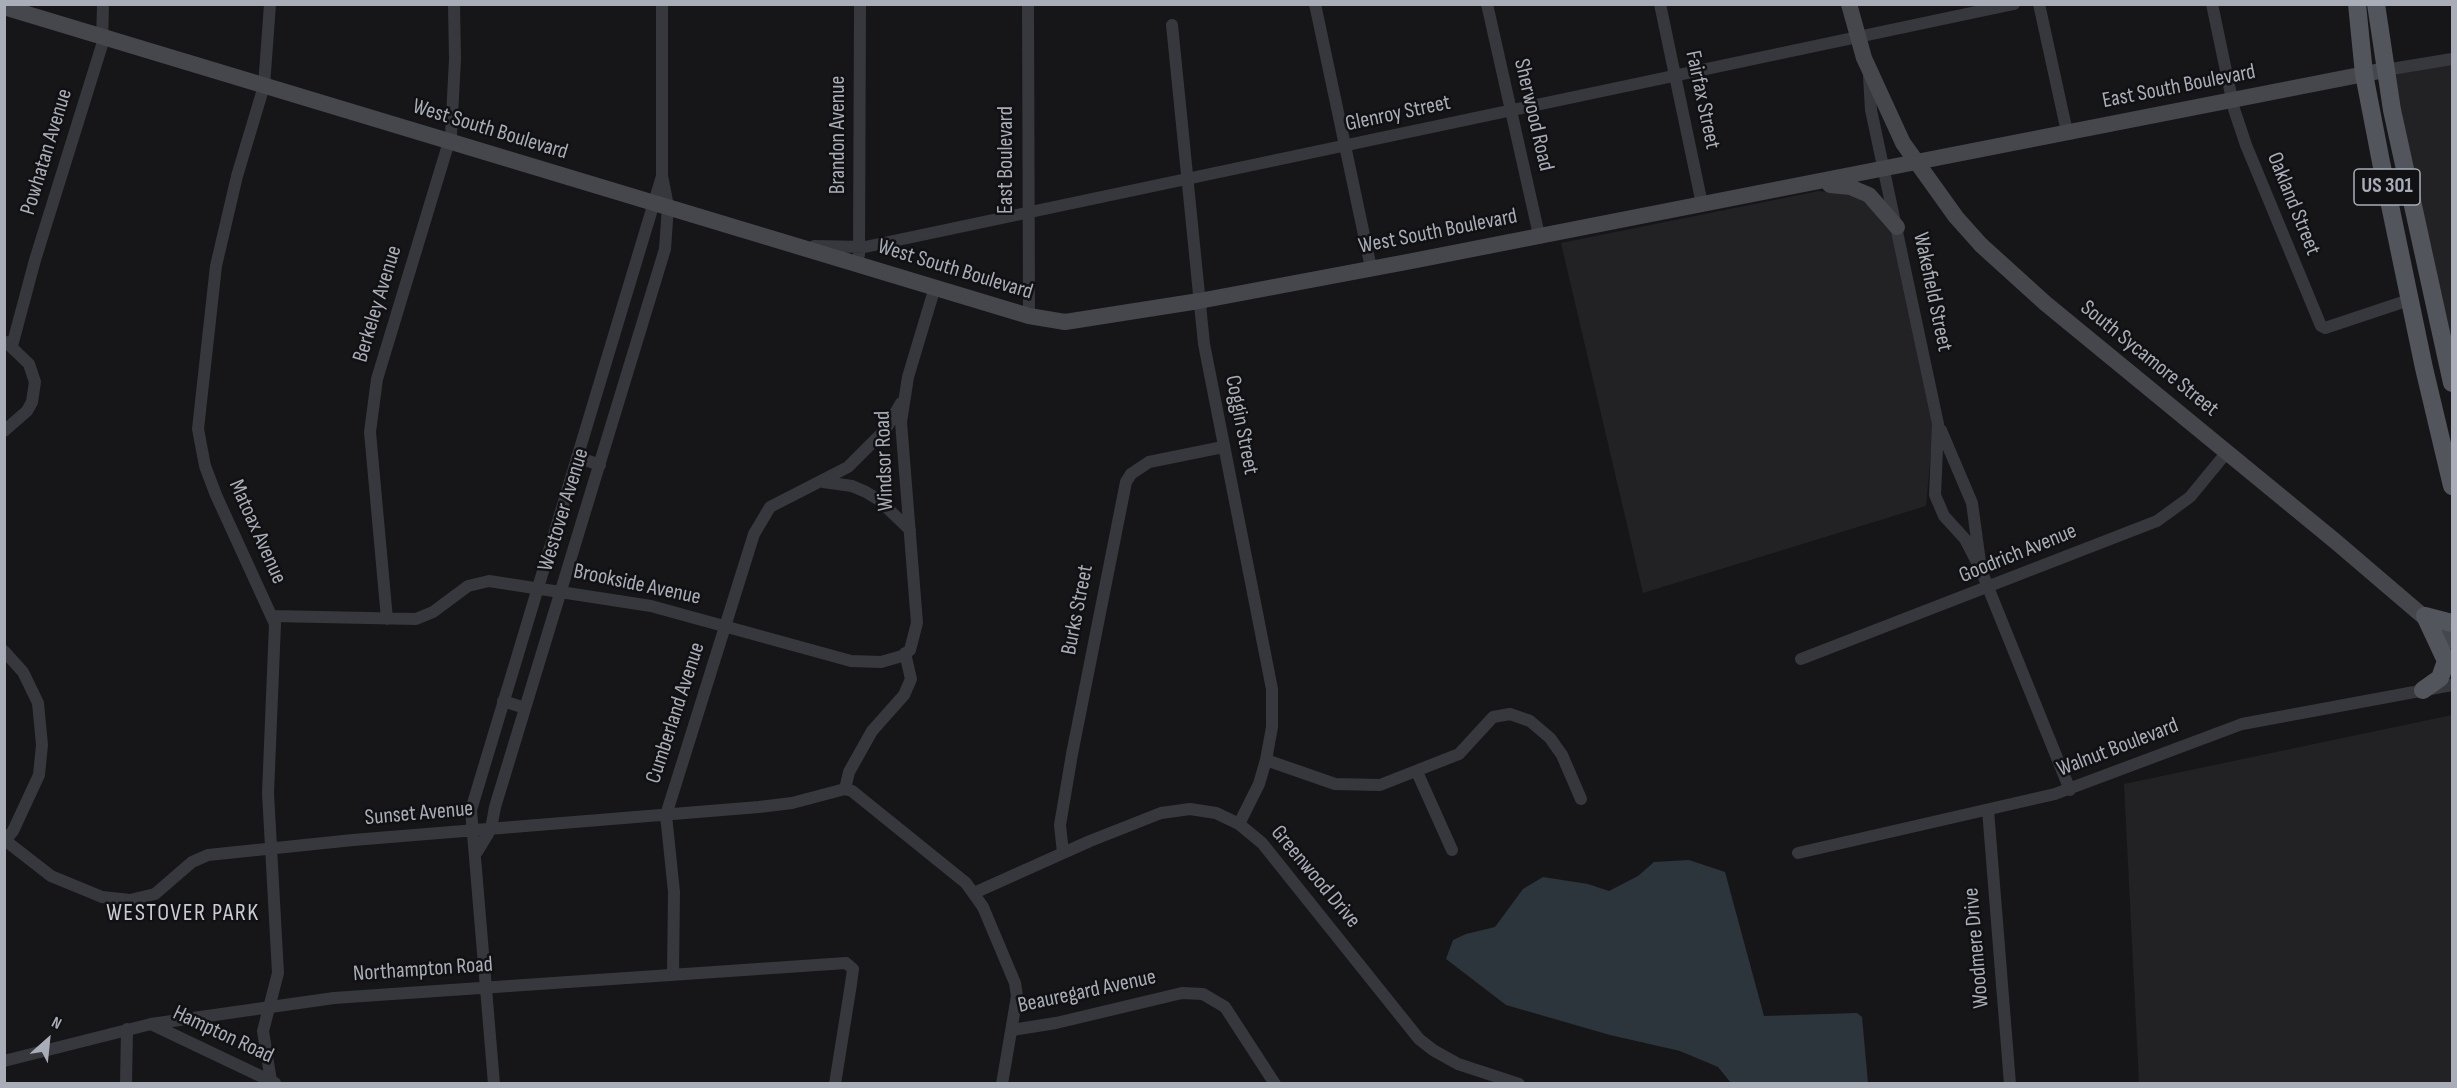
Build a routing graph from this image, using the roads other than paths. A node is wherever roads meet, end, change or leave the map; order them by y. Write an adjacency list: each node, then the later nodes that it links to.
1 (102, 4): 18 (street, Powhatan Avenue)
2 (270, 4): 25 (street, Matoax Avenue)
3 (454, 4): 29 (street, Berkeley Avenue)
4 (662, 4): 35 (street, Westover Avenue)
5 (860, 4): 40 (street, Brandon Avenue)
6 (1028, 4): 37 (street, East Boulevard)
7 (1315, 4): 30 (street)
8 (1487, 4): 27 (street, Sherwood Road)
9 (1660, 4): 24 (street, Fairfax Street)
10 (1849, 4): 19 (street, South Sycamore Street)
11 (2014, 4): 19 (street, Glenroy Street)
12 (2039, 4): 28 (street)
13 (2212, 4): 26 (street, Oakland Street)
14 (2357, 4): 23 (main road, US 301)
15 (2376, 4): 22 (main road, US 301)
16 (4, 7): 18 (street, West South Boulevard)
17 (1172, 25): 33 (street, Coggin Street)
18 (103, 37): 25 (street, West South Boulevard); 46 (street, Powhatan Avenue)
19 (1858, 38): 21 (street, South Sycamore Street); 24 (street, Glenroy Street)
20 (2452, 59): 22 (street, East South Boulevard)
21 (1868, 69): 31 (street, South Sycamore Street); 32 (street, South Sycamore Street)
22 (2385, 70): 23 (street, East South Boulevard); 47 (main road, US 301)
23 (2364, 74): 26 (street, East South Boulevard); 43 (main road, US 301)
24 (1676, 76): 27 (street, Glenroy Street); 36 (street, Fairfax Street)
25 (264, 86): 29 (street, West South Boulevard); 62 (street, Matoax Avenue)
26 (2232, 99): 28 (street, East South Boulevard); 43 (street, Oakland Street)
27 (1510, 111): 30 (street, Glenroy Street); 39 (street, Sherwood Road)
28 (2067, 132): 31 (street, East South Boulevard)
29 (450, 142): 35 (street, West South Boulevard); 64 (street, Berkeley Avenue)
30 (1346, 146): 33 (street, Glenroy Street); 41 (street)
31 (1916, 162): 32 (street, West South Boulevard); 52 (street, South Sycamore Street)
32 (1885, 168): 34 (street, West South Boulevard); 38 (street, Wakefield Street)
33 (1186, 179): 37 (street, Glenroy Street); 44 (street, Coggin Street)
34 (1814, 183): 36 (street, West South Boulevard); 38 (street)
35 (661, 204): 40 (street, West South Boulevard); 53 (street, Westover Avenue); 54 (street, Westover Avenue)
36 (1702, 204): 39 (street, West South Boulevard)
37 (1028, 213): 40 (street, Glenroy Street); 45 (street, East Boulevard)
38 (1897, 227): 49 (street, Wakefield Street)
39 (1539, 235): 41 (street, West South Boulevard)
40 (859, 256): 42 (street, West South Boulevard)
41 (1371, 268): 44 (street, West South Boulevard)
42 (935, 287): 45 (street, West South Boulevard); 48 (street, Windsor Road)
43 (2409, 300): 56 (main road, US 301)
44 (1199, 301): 45 (street, West South Boulevard); 51 (street, Coggin Street)
45 (1029, 316)
46 (8, 344): 50 (street)
47 (2452, 383)
48 (904, 396): 55 (street, Cumberland Avenue); 57 (street, Windsor Road)
49 (1938, 424): 58 (street, Wakefield Street); 58 (street, Wakefield Street)
50 (4, 431)
51 (1223, 447): 75 (street, Coggin Street); 89 (street, Burks Street)
52 (2227, 452): 60 (street, Goodrich Avenue); 63 (street, South Sycamore Street)
53 (577, 457): 54 (street); 59 (street, Westover Avenue)
54 (600, 465): 61 (street, Westover Avenue)
55 (822, 482): 57 (street); 66 (street, Cumberland Avenue)
56 (2452, 486)
57 (910, 530): 69 (street, Windsor Road)
58 (1981, 570): 60 (street, Wakefield Street)
59 (537, 587): 61 (street, Brookside Avenue); 64 (street, Brookside Avenue); 73 (street, Westover Avenue)
60 (1988, 589): 70 (street, Goodrich Avenue); 78 (street, Wakefield Street)
61 (561, 591): 66 (street, Brookside Avenue); 74 (street, Westover Avenue)
62 (273, 616): 64 (street, Brookside Avenue); 86 (street, Matoax Avenue)
63 (2425, 616): 65 (main road); 67 (street, South Sycamore Street); 72 (main road)
64 (387, 619)
65 (2452, 623)
66 (725, 627): 69 (street, Brookside Avenue); 81 (street, Cumberland Avenue)
67 (2452, 641)
68 (4, 651): 85 (street)
69 (905, 653): 77 (street)
70 (1801, 659)
71 (2452, 685): 72 (street, Walnut Boulevard)
72 (2424, 690): 78 (street, Walnut Boulevard)
73 (503, 701): 74 (street); 84 (street, Westover Avenue)
74 (525, 708): 83 (street, Westover Avenue)
75 (1266, 760): 76 (street); 82 (street, Coggin Street)
76 (1417, 772): 79 (street); 87 (street)
77 (845, 789): 81 (street, Sunset Avenue); 91 (street, Beauregard Avenue)
78 (2070, 790): 80 (street, Walnut Boulevard)
79 (1581, 799)
80 (1988, 810): 90 (street, Walnut Boulevard); 106 (street, Woodmere Drive)
81 (666, 815): 83 (street, Sunset Avenue); 92 (street, Cumberland Avenue)
82 (1239, 824): 89 (street, Greenwood Drive); 105 (street, Greenwood Drive)
83 (491, 829): 84 (street, Sunset Avenue); 88 (street, Westover Avenue)
84 (472, 830): 86 (street, Sunset Avenue); 88 (street, Westover Avenue)
85 (5, 841): 86 (street, Sunset Avenue)
86 (270, 849): 94 (street, Matoax Avenue)
87 (1452, 850)
88 (477, 852): 93 (street, Westover Avenue)
89 (1063, 853): 91 (street, Greenwood Drive)
90 (1798, 853)
91 (974, 893): 97 (street, Beauregard Avenue)
92 (673, 974): 93 (street, Northampton Road); 102 (street, Northampton Road)
93 (487, 987): 94 (street, Northampton Road); 101 (street, Westover Avenue)
94 (270, 1007): 95 (street, Northampton Road); 99 (street, Matoax Avenue)
95 (151, 1024): 96 (street, Northampton Road); 99 (street, Hampton Road)
96 (127, 1029): 98 (street, Northampton Road); 100 (street)
97 (1012, 1030): 103 (street); 104 (street, Beauregard Avenue)
98 (4, 1061)
99 (274, 1082)
100 (126, 1083)
101 (494, 1083)
102 (835, 1083)
103 (1002, 1083)
104 (1275, 1083)
105 (1519, 1083)
106 (2010, 1083)

